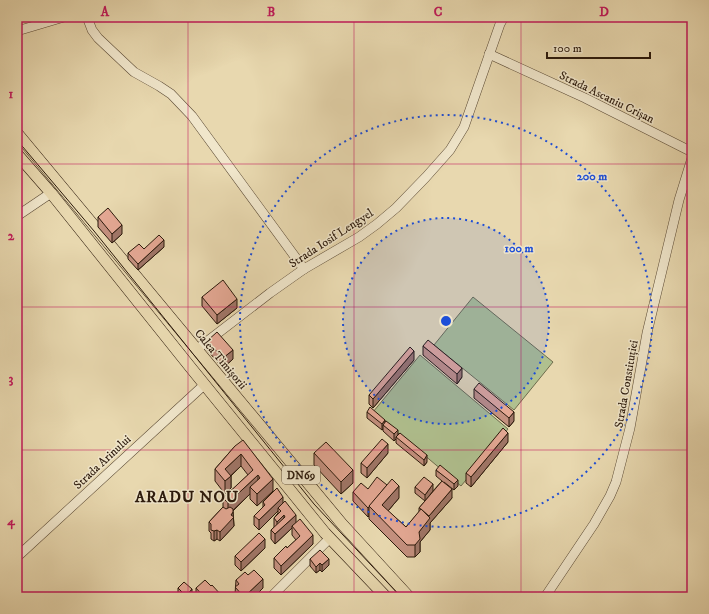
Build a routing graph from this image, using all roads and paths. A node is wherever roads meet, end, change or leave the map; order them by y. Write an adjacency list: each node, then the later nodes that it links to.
1 (64, 17): 4 (street)
2 (87, 17): 12 (street)
3 (504, 17): 5 (street, Strada Iosif Lengyel)
4 (17, 31)
5 (489, 54): 7 (street, Strada Ascaniu Crișan); 12 (street, Strada Iosif Lengyel)
6 (17, 133): 13 (main road, Calea Timișorii / DN69)
7 (692, 152)
8 (17, 154): 10 (main road, DN69)
9 (692, 158): 20 (street, Strada Constituției)
10 (51, 193): 11 (street); 14 (main road, DN69)
11 (17, 216)
12 (304, 269): 13 (street, Strada Iosif Lengyel)
13 (196, 350): 19 (main road, Calea Timișorii / DN69)
14 (204, 385): 15 (main road, DN69); 16 (street, Strada Arinului)
15 (330, 538): 17 (street); 18 (main road, DN69)
16 (17, 557)
17 (271, 597)
18 (386, 597)
19 (410, 597)
20 (545, 597)

